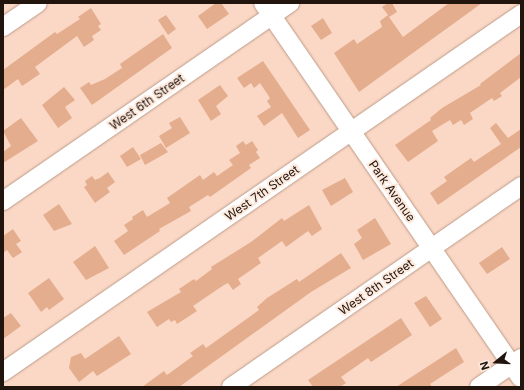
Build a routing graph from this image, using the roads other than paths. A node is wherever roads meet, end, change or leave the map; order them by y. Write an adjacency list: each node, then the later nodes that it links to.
1 (38, 3): 5 (street)
2 (290, 3): 3 (street, West 6th Street)
3 (267, 9): 6 (street, Park Avenue); 8 (street, West 6th Street)
4 (521, 14): 6 (street, West 7th Street)
5 (3, 27)
6 (350, 132): 9 (street, Park Avenue); 11 (street, West 7th Street)
7 (521, 186): 9 (street, West 8th Street)
8 (3, 201)
9 (432, 248): 10 (street, Park Avenue); 12 (street, West 8th Street)
10 (518, 367): 13 (street)
11 (3, 372)
12 (231, 387)
13 (479, 387)

